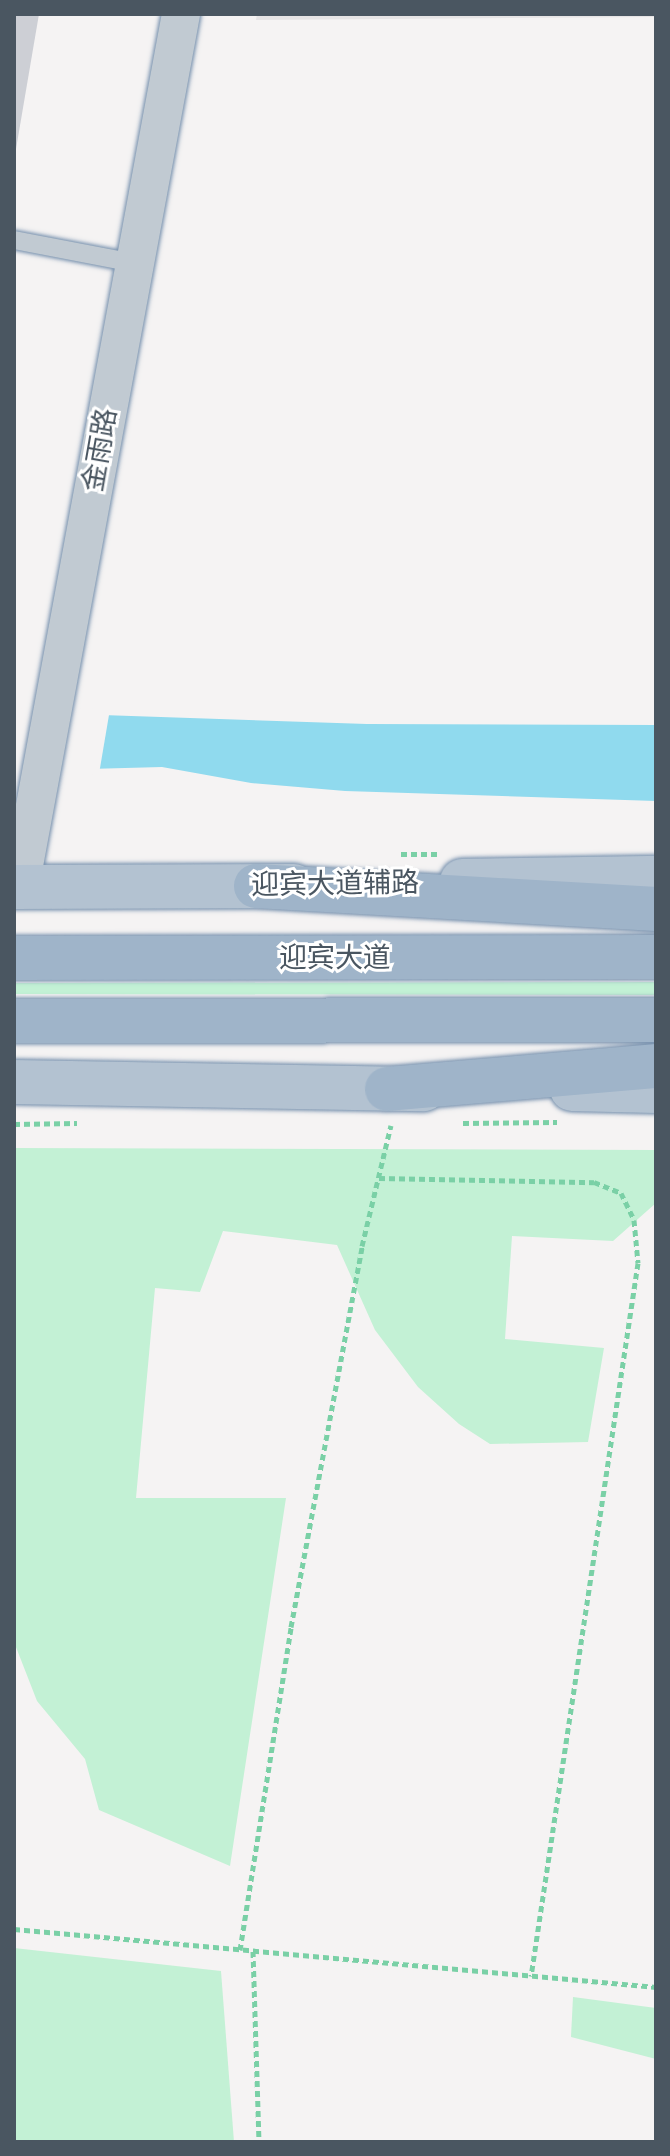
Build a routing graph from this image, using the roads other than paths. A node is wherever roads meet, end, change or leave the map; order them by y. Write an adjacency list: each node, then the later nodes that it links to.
1 (181, 14): 3 (street, 金雨路)
2 (14, 240): 3 (lane)
3 (135, 263): 6 (street, 金雨路)
4 (656, 878): 5 (main road, 迎宾大道辅路)
5 (256, 886): 6 (main road, 迎宾大道辅路); 7 (highway)
6 (17, 887)
7 (656, 909)
8 (656, 957): 9 (highway, 迎宾大道)
9 (14, 958)
10 (656, 1020): 11 (highway)
11 (14, 1021)
12 (656, 1066): 15 (highway)
13 (14, 1082): 15 (main road)
14 (656, 1091): 15 (main road)
15 (389, 1106)

